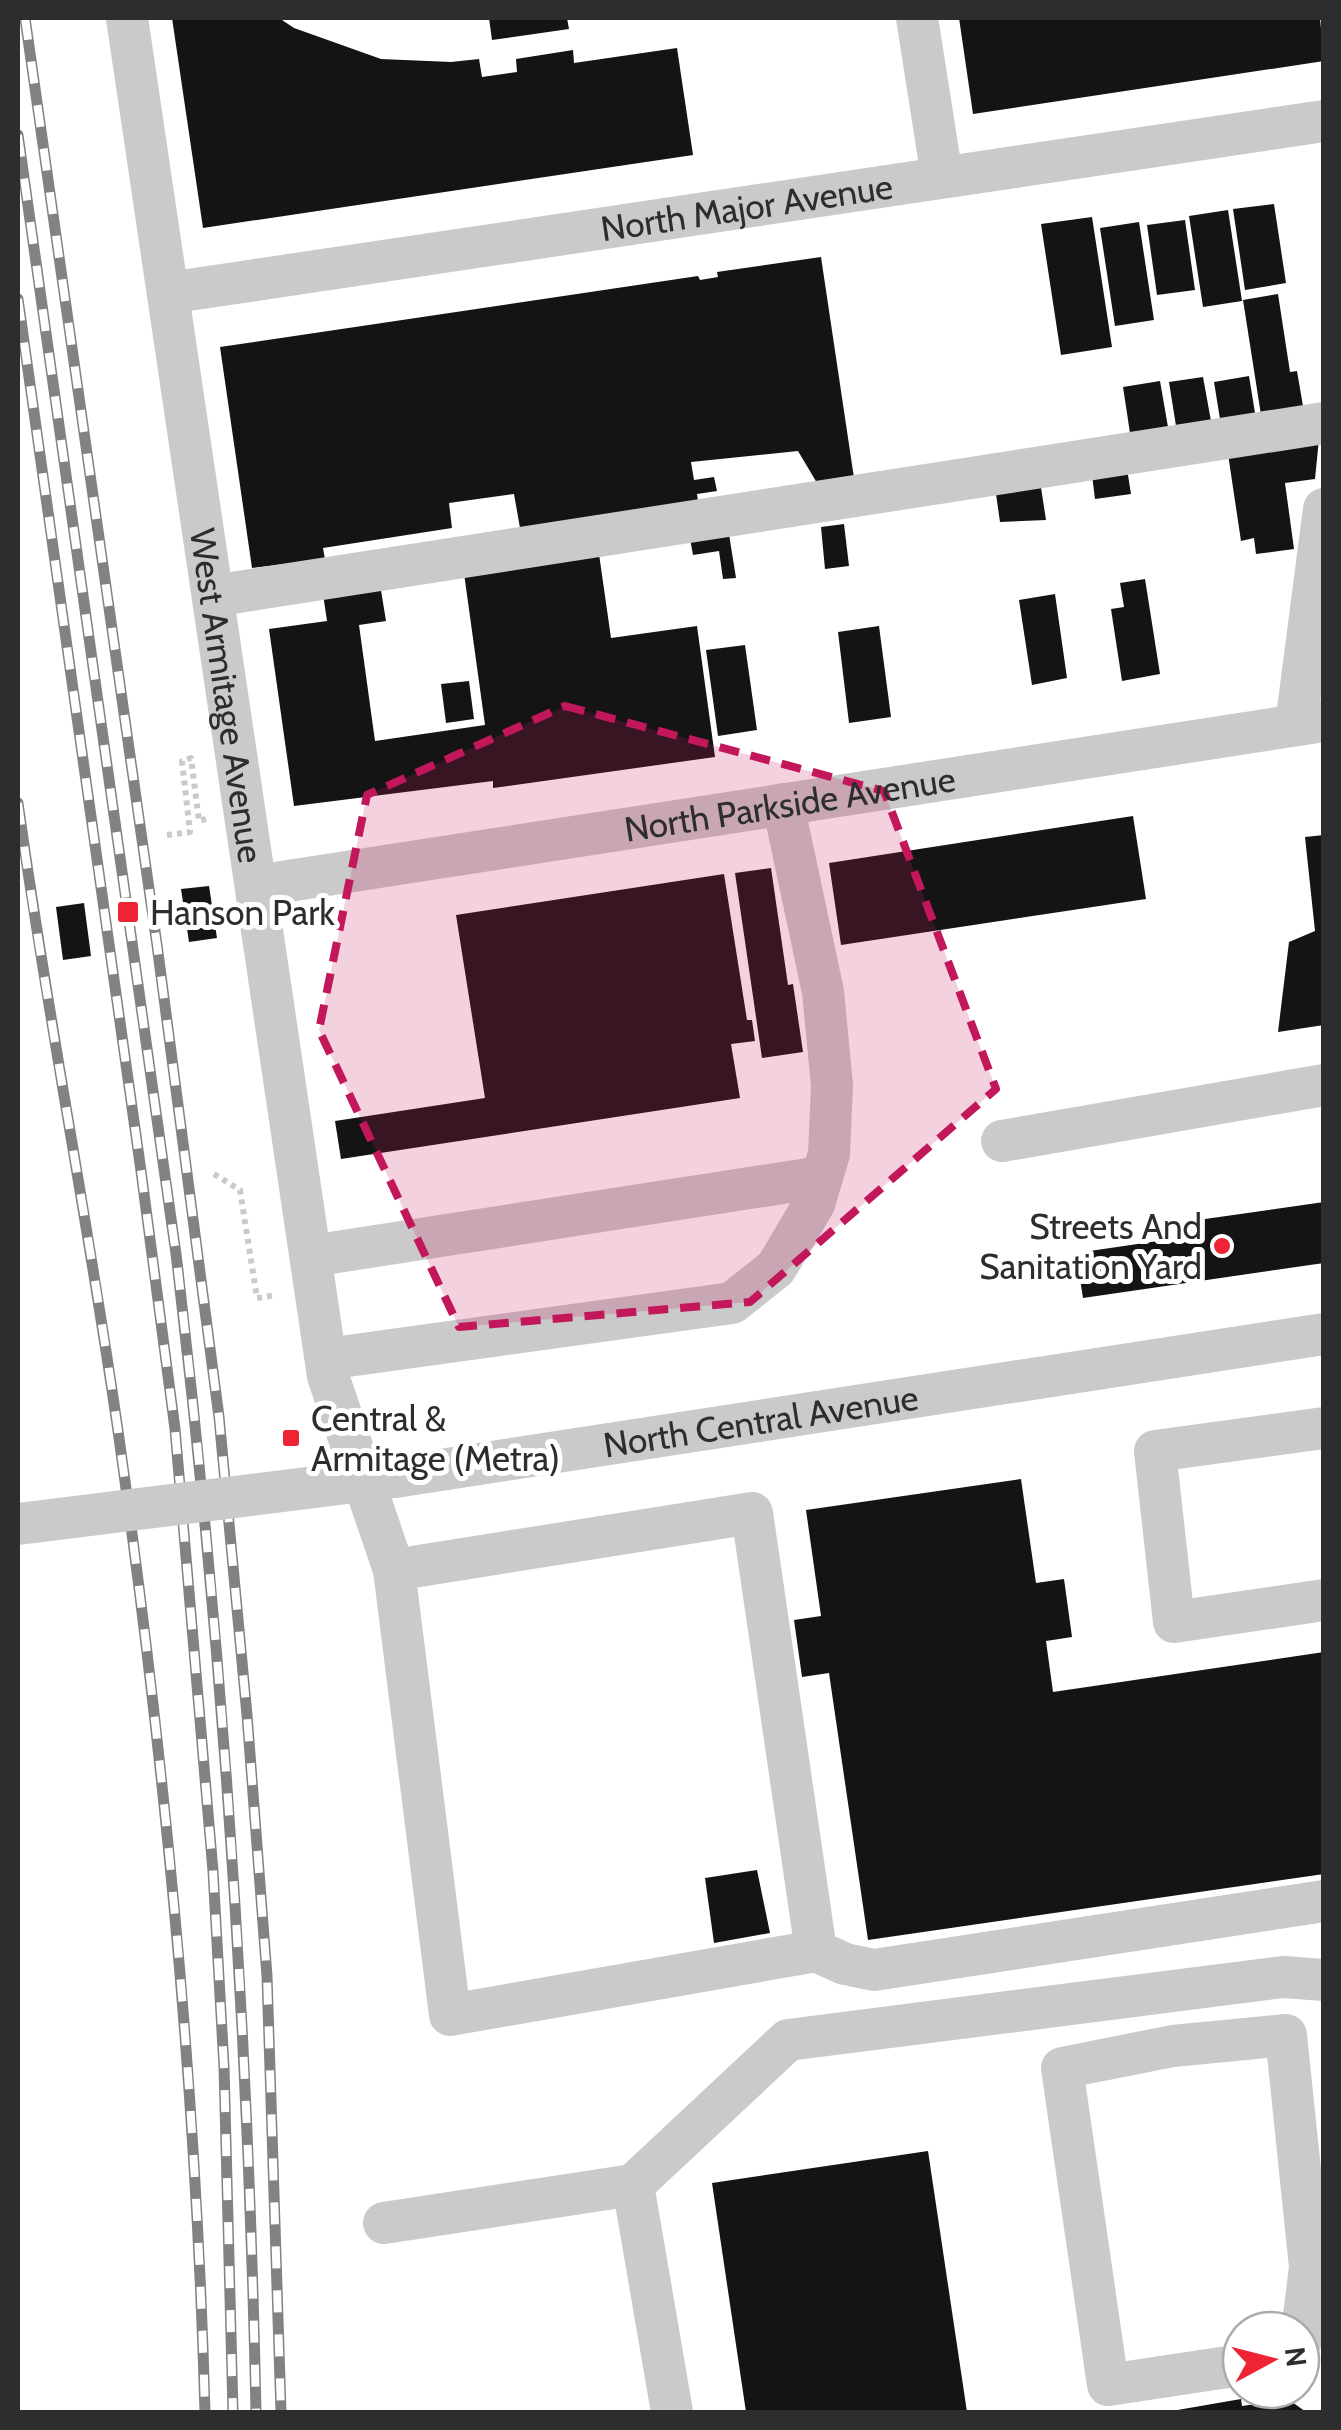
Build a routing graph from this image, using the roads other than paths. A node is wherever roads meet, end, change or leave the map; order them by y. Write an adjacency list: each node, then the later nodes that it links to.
1 (127, 18): 5 (street, West Armitage Avenue)
2 (918, 18): 4 (street)
3 (1324, 120): 4 (street, North Major Avenue)
4 (942, 177): 5 (street, North Major Avenue)
5 (168, 293): 8 (street, West Armitage Avenue)
6 (1324, 423): 8 (street)
7 (1324, 509): 9 (street)
8 (213, 596): 11 (street, West Armitage Avenue)
9 (1310, 723): 10 (street, North Parkside Avenue)
10 (784, 804): 11 (street, North Parkside Avenue); 14 (street)
11 (256, 886): 15 (street, West Armitage Avenue)
12 (1324, 1085): 13 (street)
13 (1002, 1141)
14 (821, 1177): 15 (street); 17 (street)
15 (311, 1256): 17 (street, West Armitage Avenue)
16 (1324, 1334): 19 (street, North Central Avenue, bridge)
17 (327, 1367): 20 (street, West Armitage Avenue)
18 (1324, 1428): 21 (street)
19 (18, 1524)
20 (394, 1570): 23 (street); 23 (street, West Armitage Avenue)
21 (1324, 1600)
22 (1324, 1901): 23 (street)
23 (816, 1951)
24 (1324, 1980): 25 (street)
25 (633, 2185): 26 (street); 29 (street)
26 (384, 2223)
27 (1305, 2310): 28 (street)
28 (1221, 2369)
29 (672, 2412)

